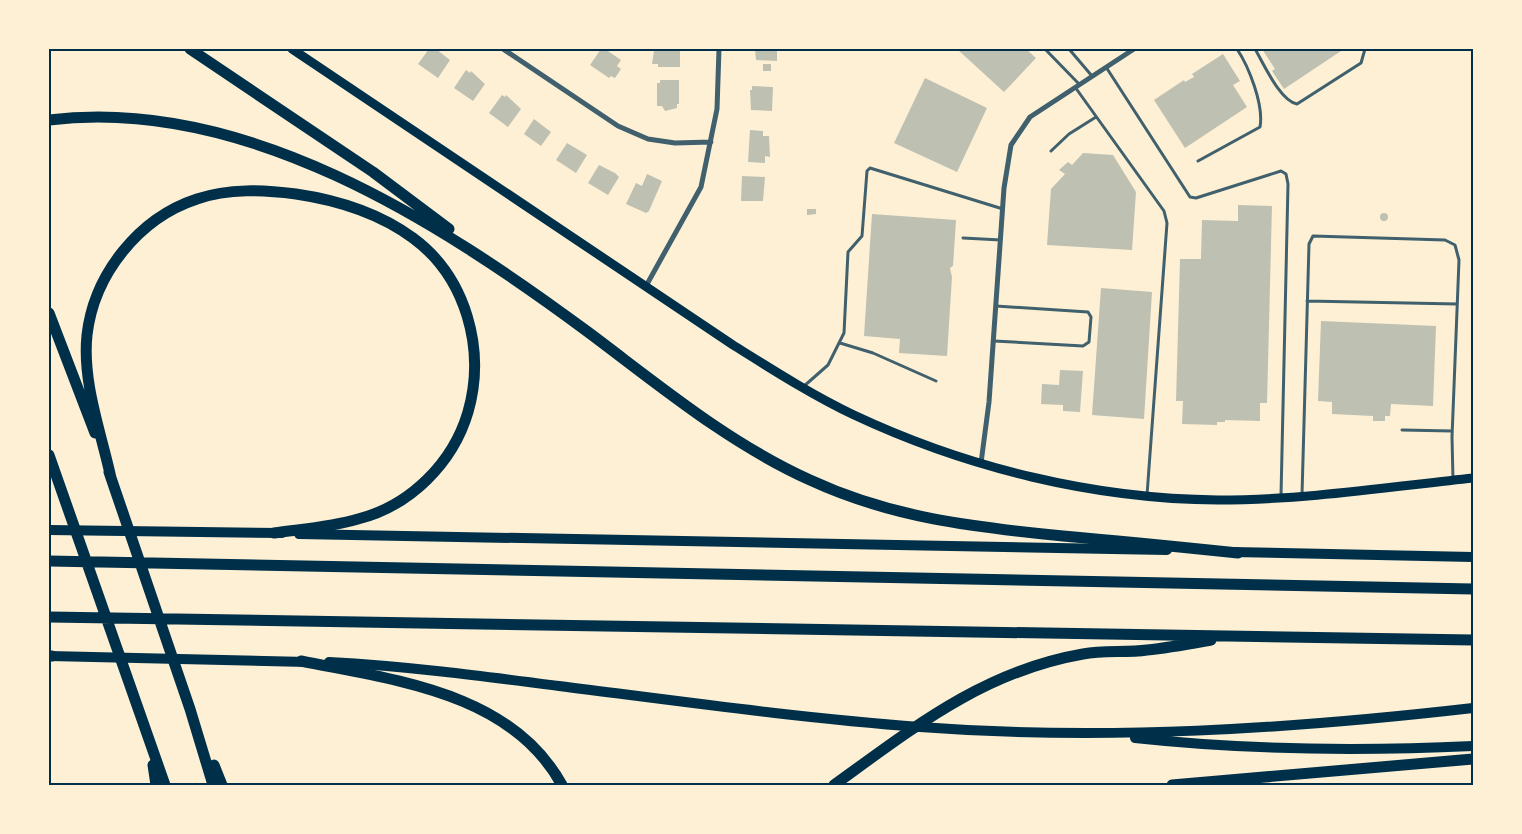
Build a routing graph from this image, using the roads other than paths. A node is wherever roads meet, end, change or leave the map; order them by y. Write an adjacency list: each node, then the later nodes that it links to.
1 (190, 49): 22 (highway)
2 (292, 49): 23 (main road)
3 (502, 49): 16 (street)
4 (719, 49): 16 (street)
5 (1045, 49): 13 (lane)
6 (1069, 49): 12 (lane)
7 (1134, 49): 11 (street)
8 (1237, 49): 18 (lane)
9 (1256, 49): 10 (lane)
10 (1365, 49)
11 (1106, 67): 12 (street); 41 (lane)
12 (1092, 76): 13 (street)
13 (1077, 86): 14 (lane); 19 (street)
14 (1096, 117): 17 (lane); 39 (lane)
15 (49, 120): 22 (highway)
16 (711, 142): 23 (street)
17 (1051, 151)
18 (1198, 161)
19 (1003, 209): 21 (street); 29 (lane)
20 (963, 238): 21 (lane)
21 (1001, 240): 26 (street)
22 (496, 265): 44 (highway)
23 (646, 286): 31 (main road)
24 (1308, 301): 25 (lane); 25 (lane); 40 (lane)
25 (1457, 304): 33 (lane)
26 (996, 306): 28 (street); 28 (lane)
27 (49, 314): 36 (highway)
28 (994, 341): 35 (street)
29 (840, 343): 30 (lane); 31 (lane)
30 (936, 381)
31 (802, 388): 35 (main road)
32 (1402, 430): 33 (lane)
33 (1452, 431): 38 (lane)
34 (49, 455): 55 (highway)
35 (981, 463): 39 (main road)
36 (111, 478): 43 (highway); 54 (highway)
37 (1473, 478): 38 (main road)
38 (1453, 480): 40 (main road)
39 (1147, 495): 41 (main road)
40 (1302, 495): 41 (main road)
41 (1281, 497)
42 (49, 530): 43 (highway)
43 (274, 533): 44 (highway)
44 (1238, 552): 45 (highway)
45 (1473, 557)
46 (49, 561): 47 (highway)
47 (1473, 589)
48 (49, 617): 49 (highway)
49 (1243, 636): 50 (highway); 64 (highway)
50 (1473, 640)
51 (50, 656): 52 (highway)
52 (301, 661): 56 (highway); 63 (highway)
53 (1473, 708): 56 (highway)
54 (190, 709): 61 (highway); 62 (highway)
55 (147, 729): 59 (highway); 60 (highway)
56 (1090, 732): 57 (highway)
57 (1473, 746)
58 (1473, 759): 65 (highway)
59 (156, 785)
60 (165, 785)
61 (213, 785)
62 (222, 785)
63 (562, 785)
64 (834, 785)
65 (1172, 785)

